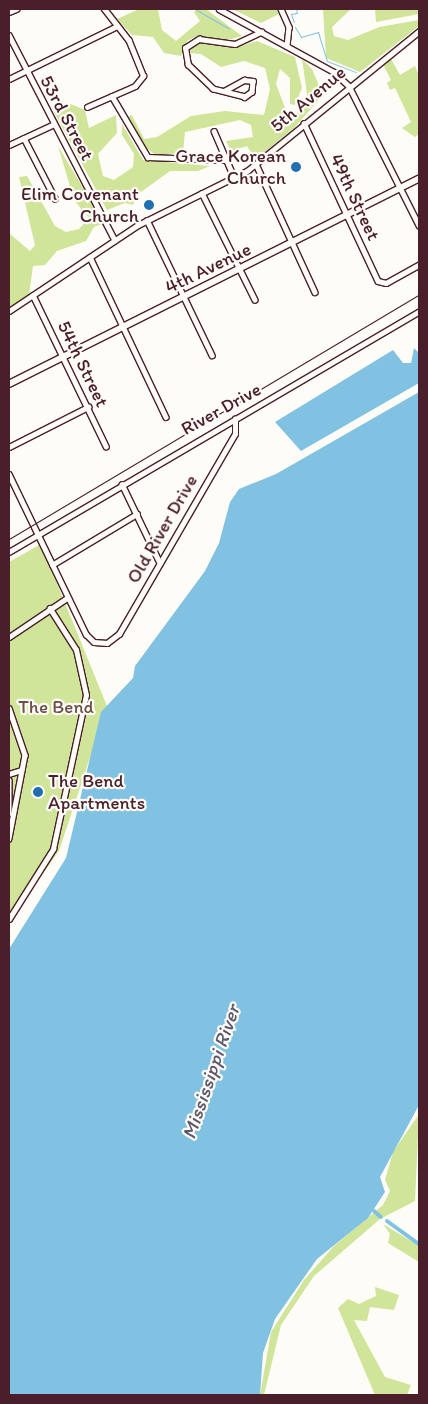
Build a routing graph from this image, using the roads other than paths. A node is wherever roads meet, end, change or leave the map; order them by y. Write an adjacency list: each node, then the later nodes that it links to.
1 (16, 9): 5 (street)
2 (104, 9): 6 (street)
3 (219, 9): 8 (street)
4 (281, 9): 10 (street)
5 (9, 12)
6 (117, 26): 11 (street); 15 (street)
7 (419, 30): 13 (street, 5th Avenue)
8 (261, 32): 10 (street); 14 (street)
9 (9, 35): 11 (street, 53rd Street)
10 (287, 46): 13 (street)
11 (25, 71): 12 (street); 18 (street, 53rd Street)
12 (9, 78)
13 (349, 86): 17 (street, 5th Avenue); 26 (street)
14 (224, 91): 14 (street)
15 (112, 96): 16 (street); 22 (street)
16 (87, 108)
17 (304, 123): 23 (street, 5th Avenue); 29 (street, 49th Street)
18 (52, 125): 20 (street); 32 (street, 53rd Street)
19 (214, 131): 22 (street)
20 (24, 138): 21 (street); 28 (street)
21 (9, 145)
22 (226, 160): 24 (street)
23 (256, 164): 24 (street, 5th Avenue); 33 (street)
24 (234, 177): 27 (street, 5th Avenue)
25 (419, 180): 26 (main road, 4th Avenue)
26 (403, 190): 29 (main road, 4th Avenue); 31 (street)
27 (202, 193): 30 (street, 5th Avenue); 36 (street)
28 (55, 198)
29 (348, 217): 33 (main road, 4th Avenue); 35 (street, 49th Street)
30 (147, 220): 32 (street, 5th Avenue); 39 (street)
31 (419, 225)
32 (115, 240): 34 (street, 5th Avenue)
33 (294, 243): 36 (main road, 4th Avenue); 37 (street)
34 (90, 257): 38 (street, 5th Avenue); 43 (street)
35 (419, 265)
36 (240, 270): 39 (main road, 4th Avenue); 40 (street)
37 (315, 292)
38 (33, 295): 41 (street, 5th Avenue); 45 (street, 54th Street)
39 (184, 297): 43 (main road, 4th Avenue); 44 (street)
40 (255, 300)
41 (9, 311)
42 (419, 311): 49 (street, River Drive)
43 (124, 327): 45 (main road, 4th Avenue); 48 (street)
44 (212, 355)
45 (64, 357): 46 (main road, 4th Avenue); 47 (street, 54th Street)
46 (9, 383)
47 (88, 407): 50 (street, 54th Street); 51 (street)
48 (166, 417)
49 (235, 419): 53 (street, River Drive); 57 (street, Old River Drive)
50 (106, 446)
51 (9, 447)
52 (9, 477): 55 (street)
53 (122, 484): 54 (street); 55 (street, River Drive)
54 (137, 514): 57 (street); 58 (street)
55 (37, 534): 56 (street, River Drive); 58 (street)
56 (9, 552)
57 (160, 563): 59 (street, Old River Drive)
58 (52, 565): 59 (street)
59 (67, 598): 60 (street)
60 (50, 609): 61 (street); 68 (street)
61 (9, 637)
62 (9, 708): 63 (street)
63 (21, 770): 64 (street); 67 (street)
64 (9, 774)
65 (9, 780): 66 (street)
66 (9, 813)
67 (9, 838)
68 (9, 919)

